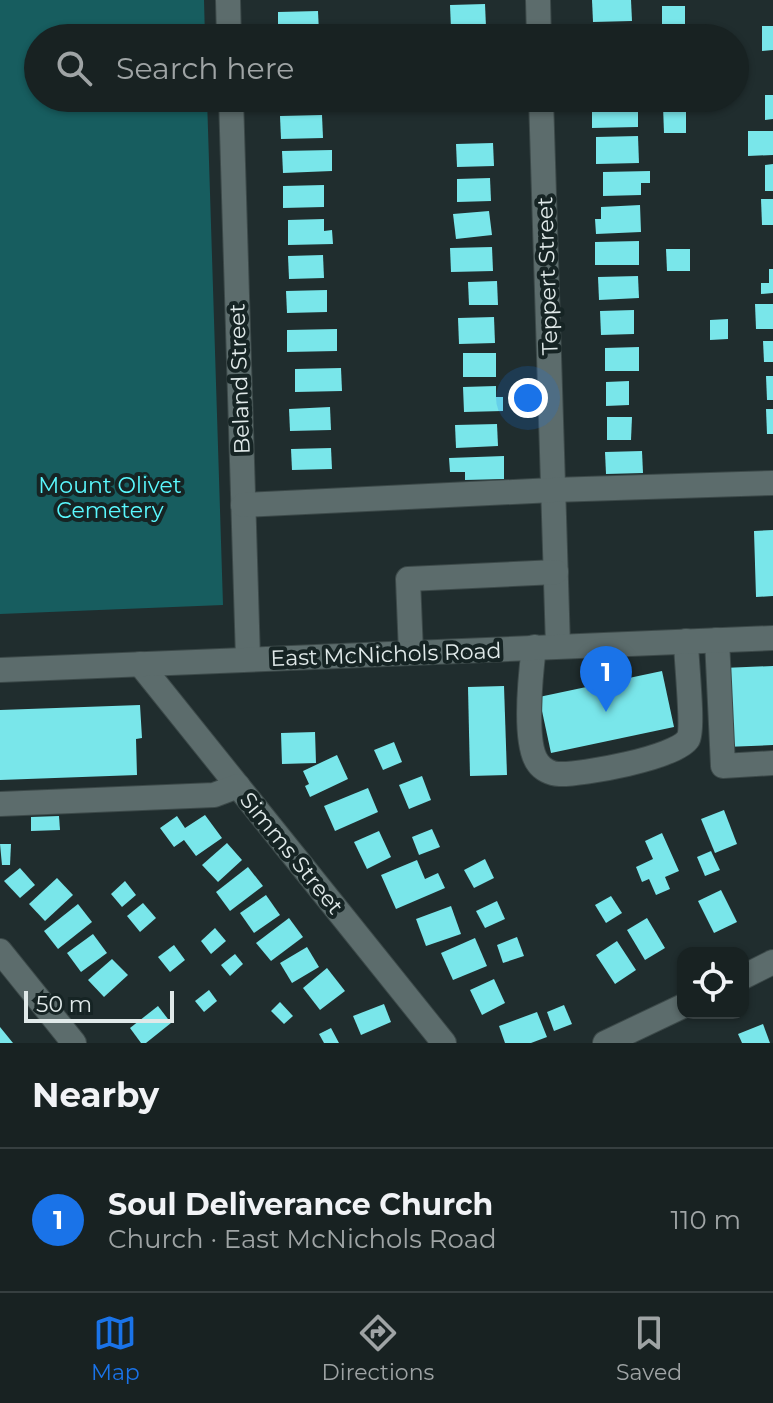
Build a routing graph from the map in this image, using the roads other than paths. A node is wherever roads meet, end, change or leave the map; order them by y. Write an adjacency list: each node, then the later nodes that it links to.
1 (228, 0): 3 (street)
2 (538, 0): 4 (street)
3 (229, 24)
4 (539, 24)
5 (231, 112): 9 (street, Beland Street)
6 (541, 112): 8 (street, Teppert Street)
7 (773, 483): 8 (street)
8 (553, 490): 9 (street); 10 (street, Teppert Street)
9 (243, 505): 16 (street, Beland Street)
10 (556, 572): 14 (street, Teppert Street); 15 (street)
11 (773, 638): 12 (street, East McNichols Road)
12 (717, 640): 13 (street, East McNichols Road); 19 (street)
13 (686, 641): 14 (street, East McNichols Road); 14 (street, Teppert Street)
14 (546, 647): 15 (street, East McNichols Road)
15 (411, 653): 16 (street, East McNichols Road)
16 (248, 659): 17 (street, East McNichols Road)
17 (140, 664): 18 (street, East McNichols Road); 20 (street, Simms Street)
18 (0, 670)
19 (773, 763)
20 (238, 786): 21 (street); 27 (street, Simms Street)
21 (0, 804)
22 (0, 951): 26 (street)
23 (773, 962): 24 (street)
24 (749, 974)
25 (677, 1009): 28 (street)
26 (74, 1043)
27 (444, 1043)
28 (605, 1043)

